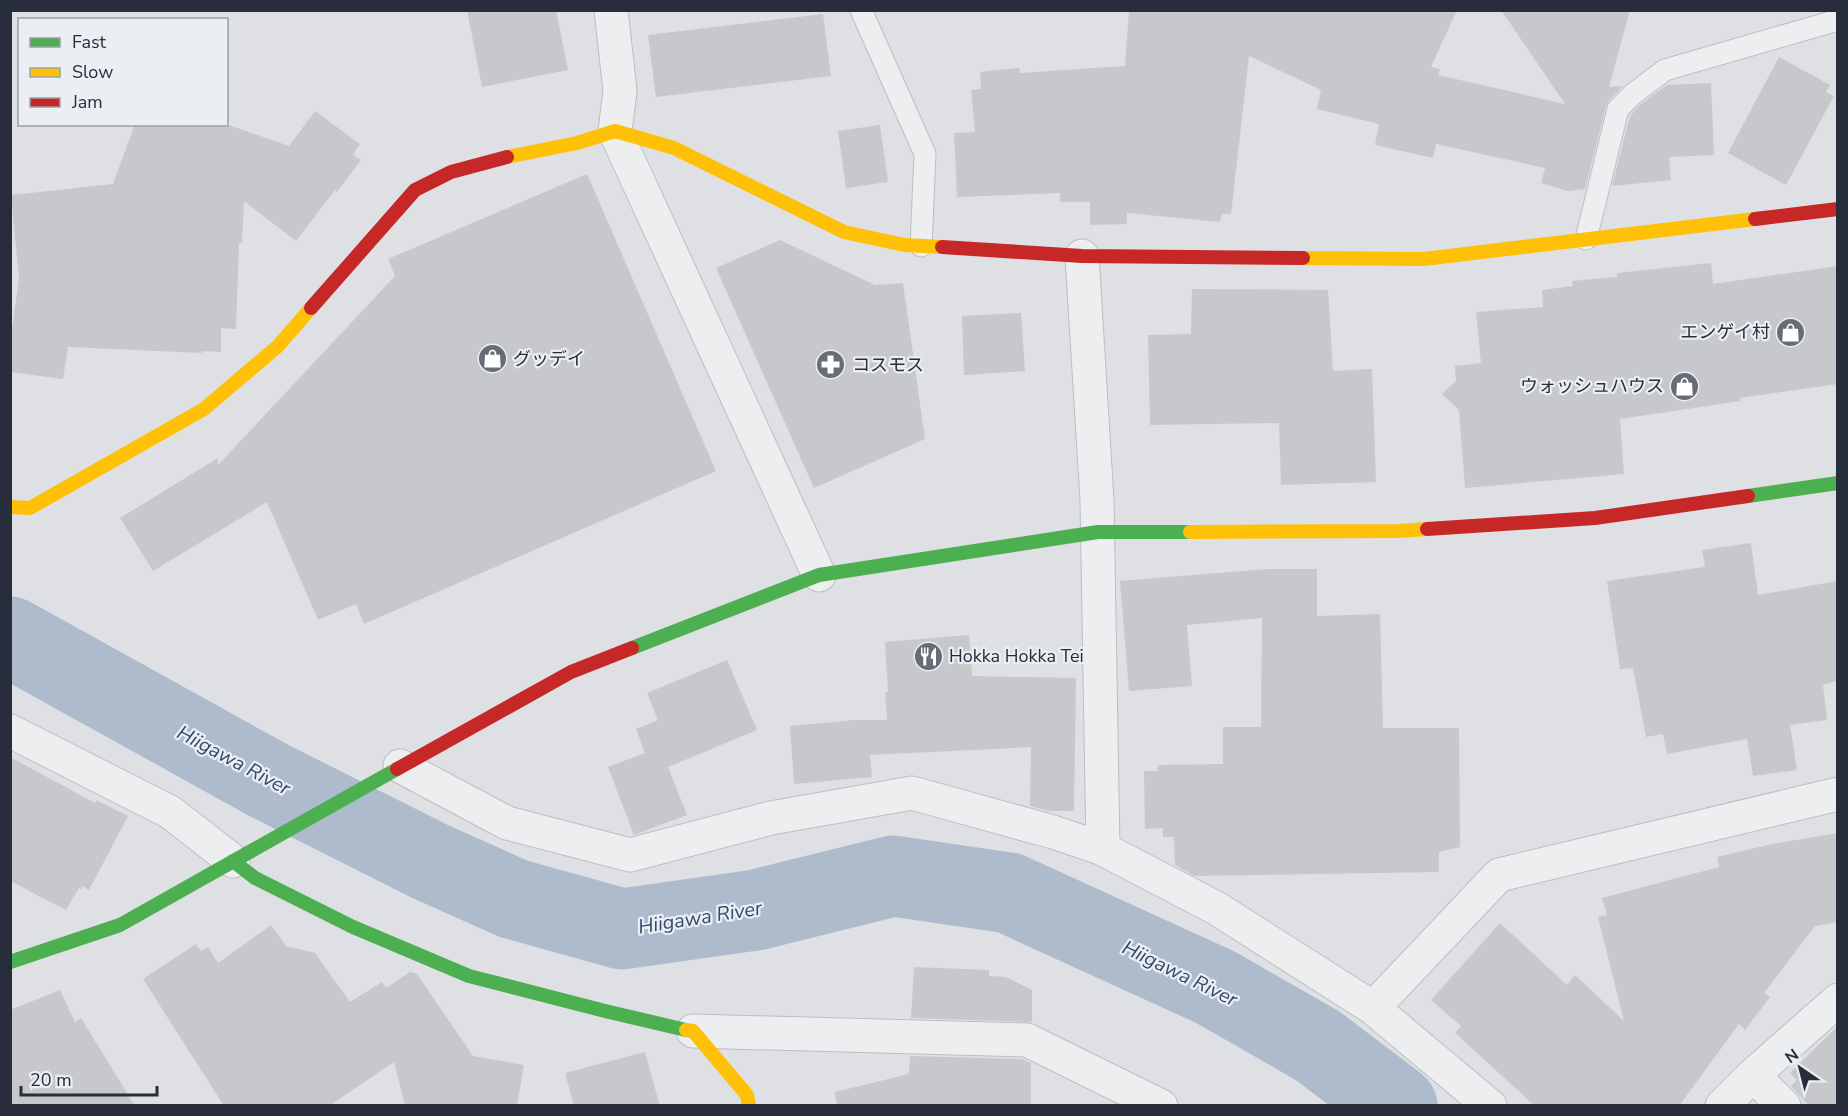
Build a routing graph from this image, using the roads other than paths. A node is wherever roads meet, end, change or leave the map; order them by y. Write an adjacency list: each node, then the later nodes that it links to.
1 (611, 10): 4 (street)
2 (861, 10): 7 (lane)
3 (1838, 20): 6 (lane)
4 (615, 131): 7 (street); 10 (street); 12 (street)
5 (1838, 209): 6 (street)
6 (1586, 239): 8 (street)
7 (921, 246): 8 (street)
8 (1082, 256): 11 (street)
9 (1838, 483): 11 (street)
10 (10, 507)
11 (1098, 532): 12 (street); 16 (street)
12 (819, 575): 14 (street)
13 (10, 731): 17 (street)
14 (400, 766): 16 (street); 17 (street)
15 (1838, 794): 20 (street)
16 (1102, 849): 20 (street)
17 (233, 861): 18 (street); 21 (street)
18 (10, 962)
19 (1838, 1000): 22 (street)
20 (1373, 1008): 25 (street)
21 (693, 1031): 23 (street); 24 (street)
22 (1753, 1075): 26 (street); 27 (street)
23 (749, 1106)
24 (1161, 1106)
25 (1490, 1106)
26 (1722, 1106)
27 (1784, 1106)

